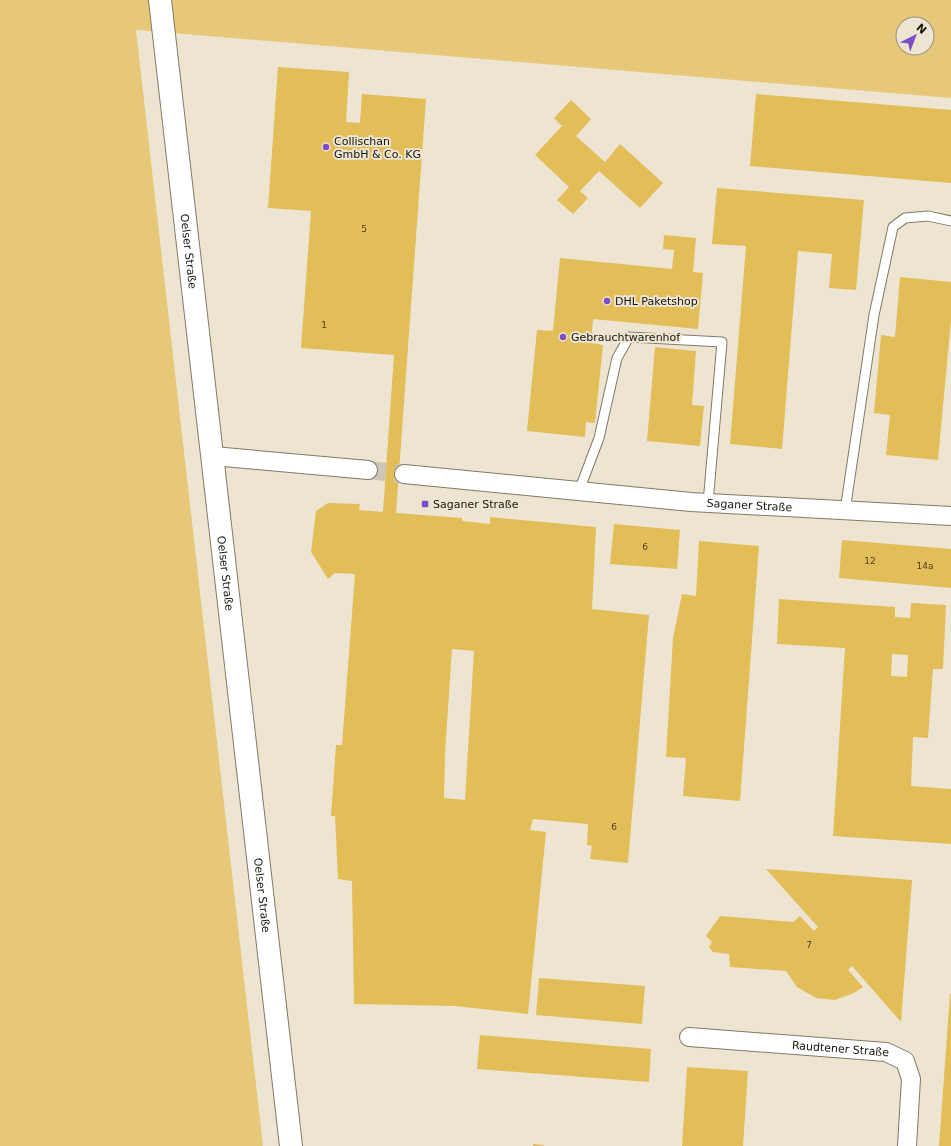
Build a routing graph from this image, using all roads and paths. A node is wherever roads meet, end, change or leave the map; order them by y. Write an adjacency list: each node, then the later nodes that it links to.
1 (160, 0): 3 (main road, Oelser Straße)
2 (951, 221): 8 (lane)
3 (213, 456): 4 (street); 11 (main road, Oelser Straße)
4 (368, 470)
5 (404, 474): 6 (street, Saganer Straße)
6 (579, 491): 7 (street, Saganer Straße); 7 (lane)
7 (708, 503): 8 (street, Saganer Straße)
8 (845, 511): 9 (street, Saganer Straße)
9 (951, 516)
10 (689, 1037): 12 (street, Raudtener Straße)
11 (291, 1146)
12 (907, 1146)

